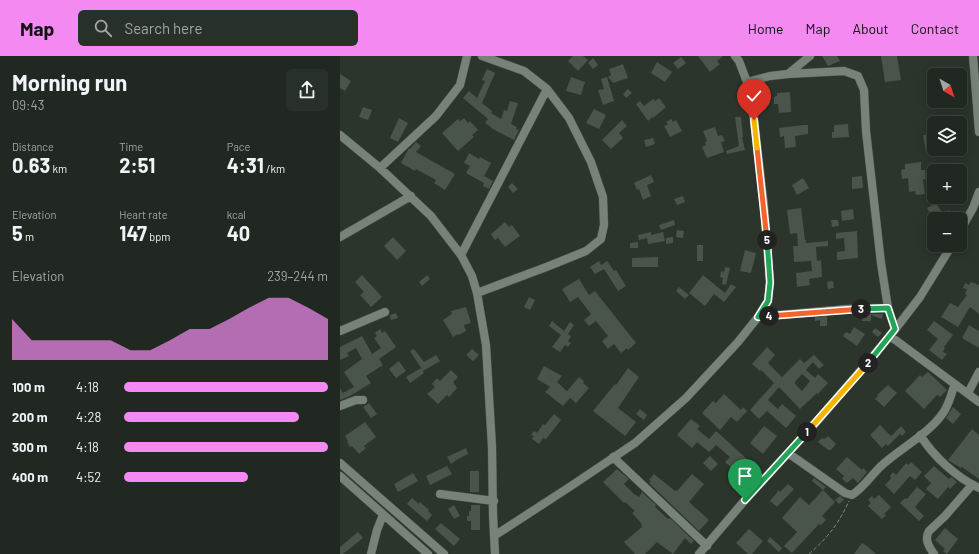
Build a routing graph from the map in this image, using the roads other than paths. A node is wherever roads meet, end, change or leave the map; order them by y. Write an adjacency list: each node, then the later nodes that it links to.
1 (467, 56): 11 (street)
2 (482, 56): 8 (street)
3 (735, 56): 7 (street)
4 (810, 56): 6 (street)
5 (973, 56): 9 (street)
6 (788, 74): 7 (street); 19 (street)
7 (747, 82): 21 (street)
8 (547, 89): 17 (street); 18 (street)
9 (979, 132)
10 (340, 135): 11 (street)
11 (380, 168): 13 (street)
12 (979, 192): 14 (street)
13 (411, 196): 15 (street); 17 (street)
14 (967, 219)
15 (340, 236)
16 (948, 252): 23 (street)
17 (461, 255): 18 (street)
18 (477, 293): 37 (street)
19 (888, 308): 21 (street); 23 (street)
20 (386, 312): 22 (street)
21 (758, 317): 32 (street)
22 (340, 330)
23 (893, 333): 25 (street); 31 (street)
24 (979, 372): 26 (street)
25 (954, 384): 26 (street); 30 (street)
26 (968, 393): 28 (street)
27 (364, 400): 29 (street)
28 (979, 402)
29 (340, 406)
30 (920, 436): 31 (street); 35 (street)
31 (788, 452): 40 (street)
32 (613, 457): 39 (street); 40 (street)
33 (340, 463): 43 (street)
34 (340, 476): 38 (street)
35 (975, 487): 46 (street)
36 (440, 494): 37 (street)
37 (494, 501): 39 (street)
38 (383, 515): 41 (street); 42 (street)
39 (494, 536): 44 (street)
40 (707, 546): 45 (street)
41 (371, 554)
42 (428, 554)
43 (444, 554)
44 (496, 554)
45 (699, 554)
46 (934, 554)

